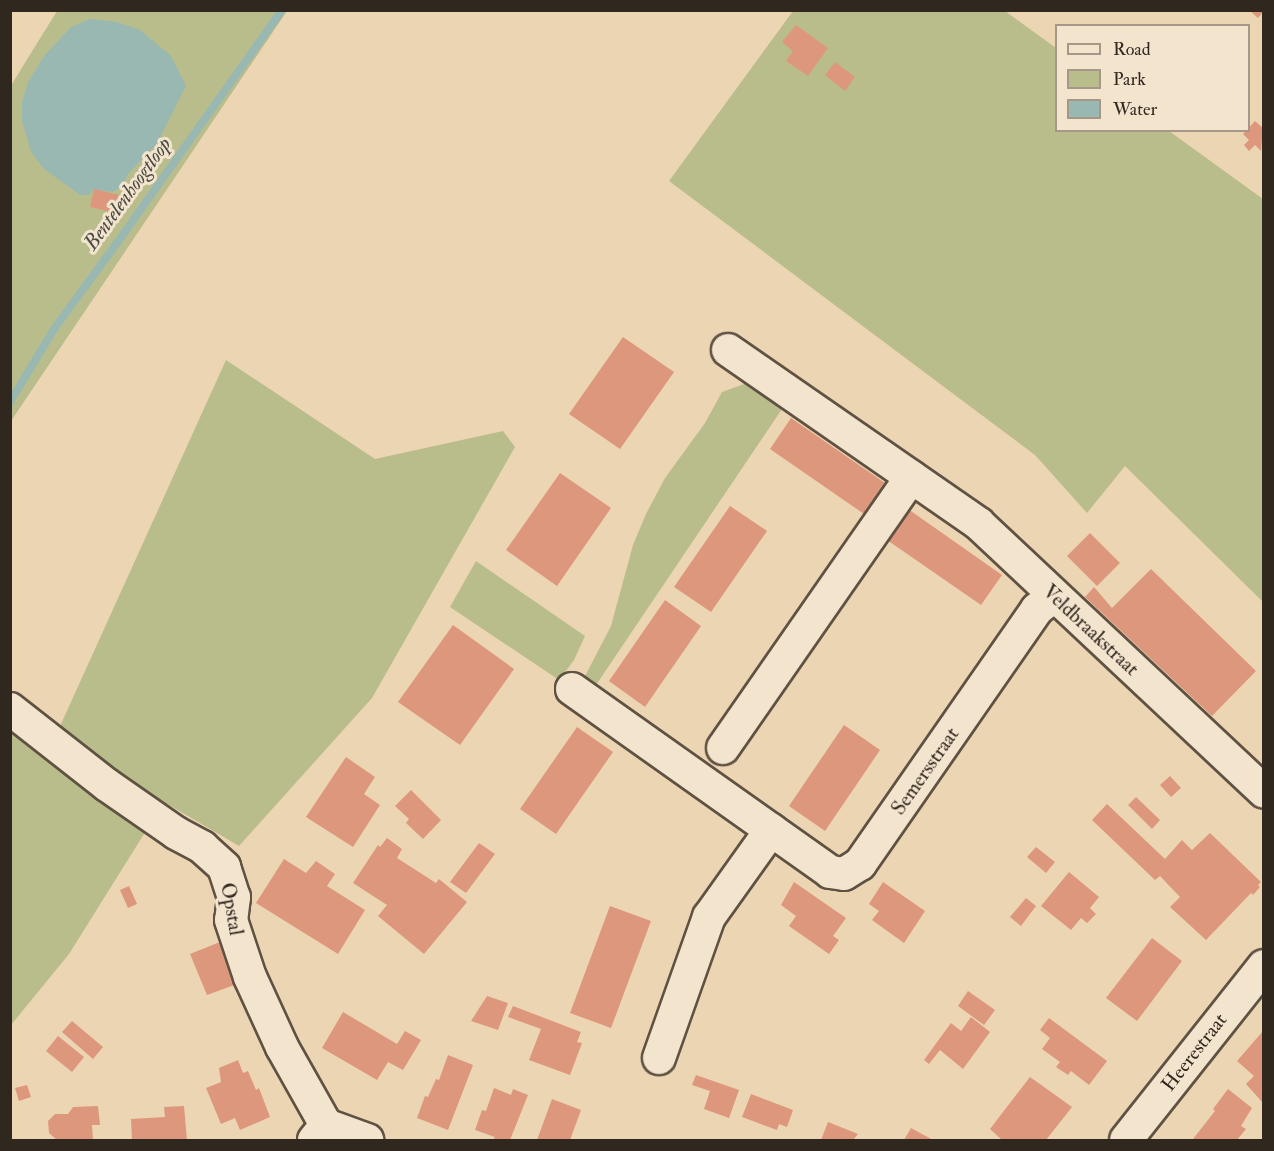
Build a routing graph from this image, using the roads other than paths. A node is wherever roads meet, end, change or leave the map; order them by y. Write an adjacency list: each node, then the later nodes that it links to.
1 (728, 350): 2 (street, Veldbraakstraat)
2 (911, 477): 3 (street, Veldbraakstraat); 6 (street)
3 (1054, 596): 7 (street, Veldbraakstraat); 8 (street, Semersstraat)
4 (572, 689): 8 (street, Semersstraat)
5 (10, 709): 11 (street, Opstal)
6 (723, 748)
7 (1263, 792)
8 (771, 831): 10 (street)
9 (1263, 966): 13 (street, Heerestraat)
10 (659, 1058)
11 (320, 1133): 12 (street, Opstal)
12 (367, 1140)
13 (1126, 1140)

